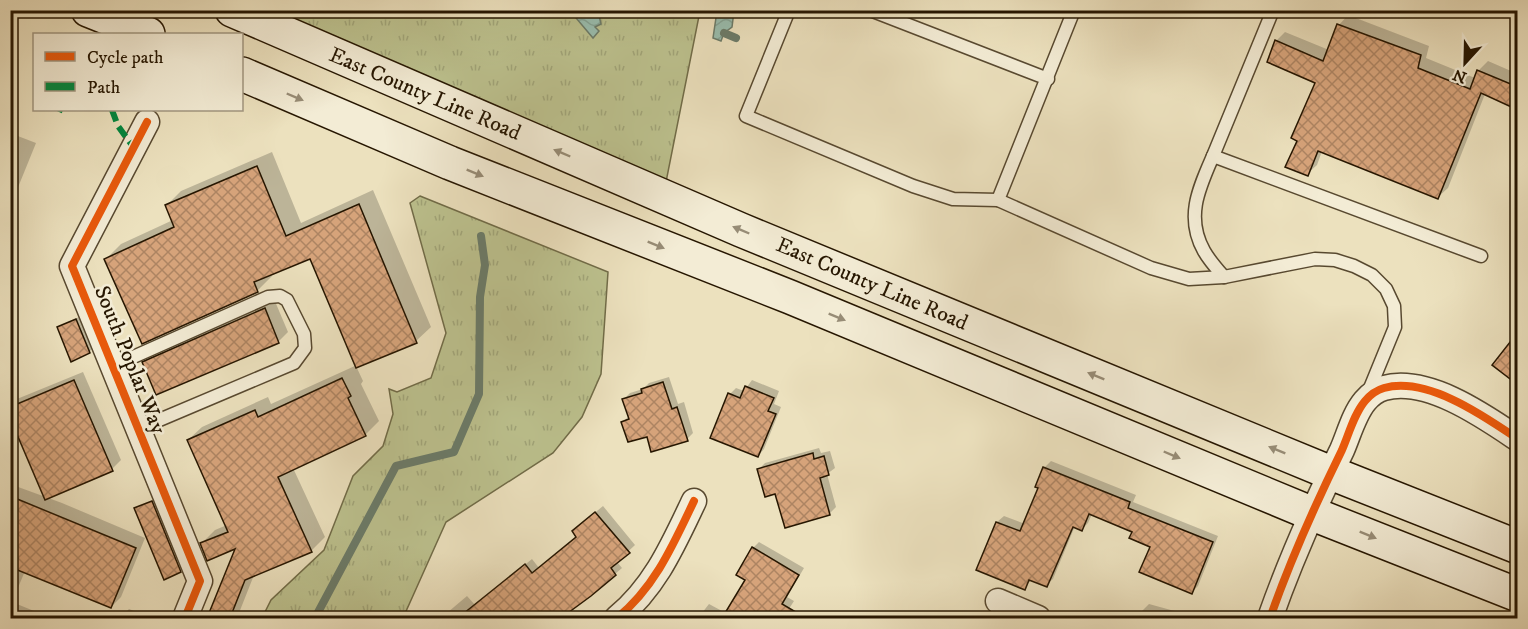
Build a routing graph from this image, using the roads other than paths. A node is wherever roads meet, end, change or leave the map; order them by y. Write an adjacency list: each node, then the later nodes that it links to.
1 (88, 10): 7 (main road)
2 (232, 10): 19 (main road, East County Line Road, one-way to 2)
3 (789, 10): 12 (lane)
4 (870, 10): 9 (lane)
5 (1074, 10): 9 (lane)
6 (1272, 10): 11 (lane)
7 (146, 33)
8 (243, 74): 21 (main road, East County Line Road, one-way to 21)
9 (1048, 79): 12 (lane)
10 (147, 122): 15 (street, South Poplar Way)
11 (1213, 156): 13 (lane); 14 (lane)
12 (998, 200): 14 (lane)
13 (1481, 256)
14 (1224, 277): 16 (lane)
15 (113, 366): 17 (street, South Poplar Way); 17 (lane)
16 (1366, 400): 18 (street); 19 (street)
17 (138, 429): 25 (street, South Poplar Way)
18 (1518, 439)
19 (1331, 473): 21 (street); 22 (main road, East County Line Road)
20 (694, 501): 26 (street)
21 (1313, 514): 23 (main road, East County Line Road, one-way to 23); 28 (street)
22 (1518, 547)
23 (1518, 595)
24 (998, 601): 27 (street)
25 (185, 618)
26 (617, 618)
27 (1038, 618)
28 (1270, 618)

